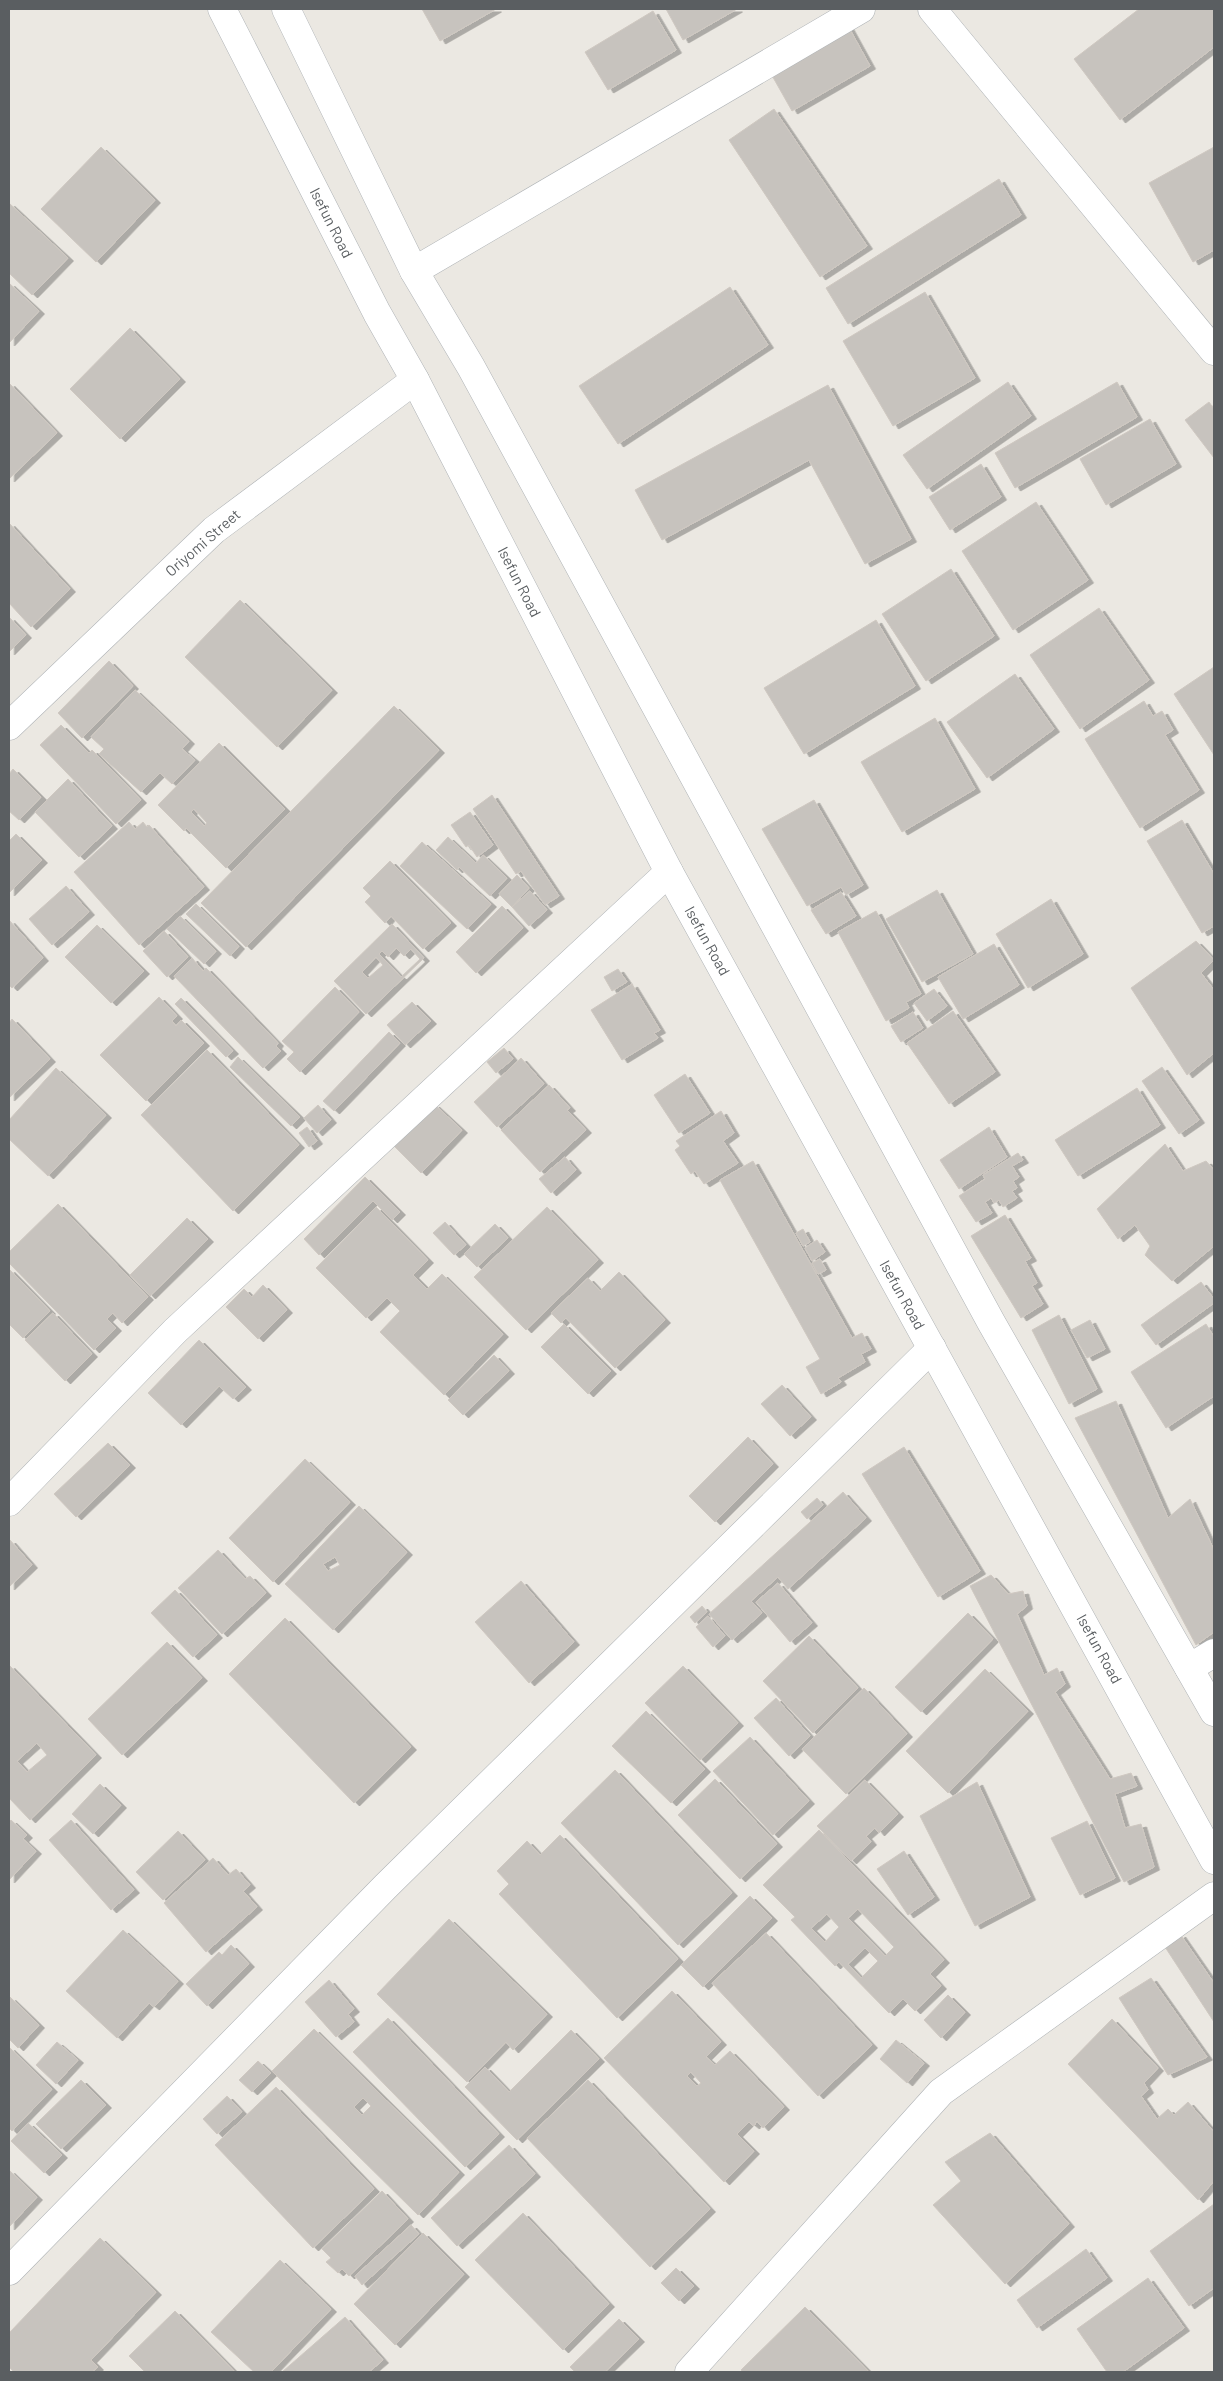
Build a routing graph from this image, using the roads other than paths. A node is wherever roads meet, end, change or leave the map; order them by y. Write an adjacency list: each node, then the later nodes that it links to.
1 (222, 9): 7 (street, Isefun Road)
2 (286, 9): 5 (street)
3 (861, 9): 5 (street)
4 (932, 9): 6 (street)
5 (414, 271): 13 (street)
6 (1214, 351)
7 (415, 380): 8 (street, Oriyomi Street); 9 (street, Isefun Road)
8 (9, 726)
9 (669, 872): 10 (street, Isefun Road); 11 (street)
10 (932, 1348): 15 (street, Isefun Road); 17 (street)
11 (9, 1502)
12 (1214, 1653): 13 (street)
13 (1190, 1668): 14 (street)
14 (1214, 1712)
15 (1214, 1860)
16 (1214, 1896): 18 (street)
17 (9, 2271)
18 (689, 2372)

